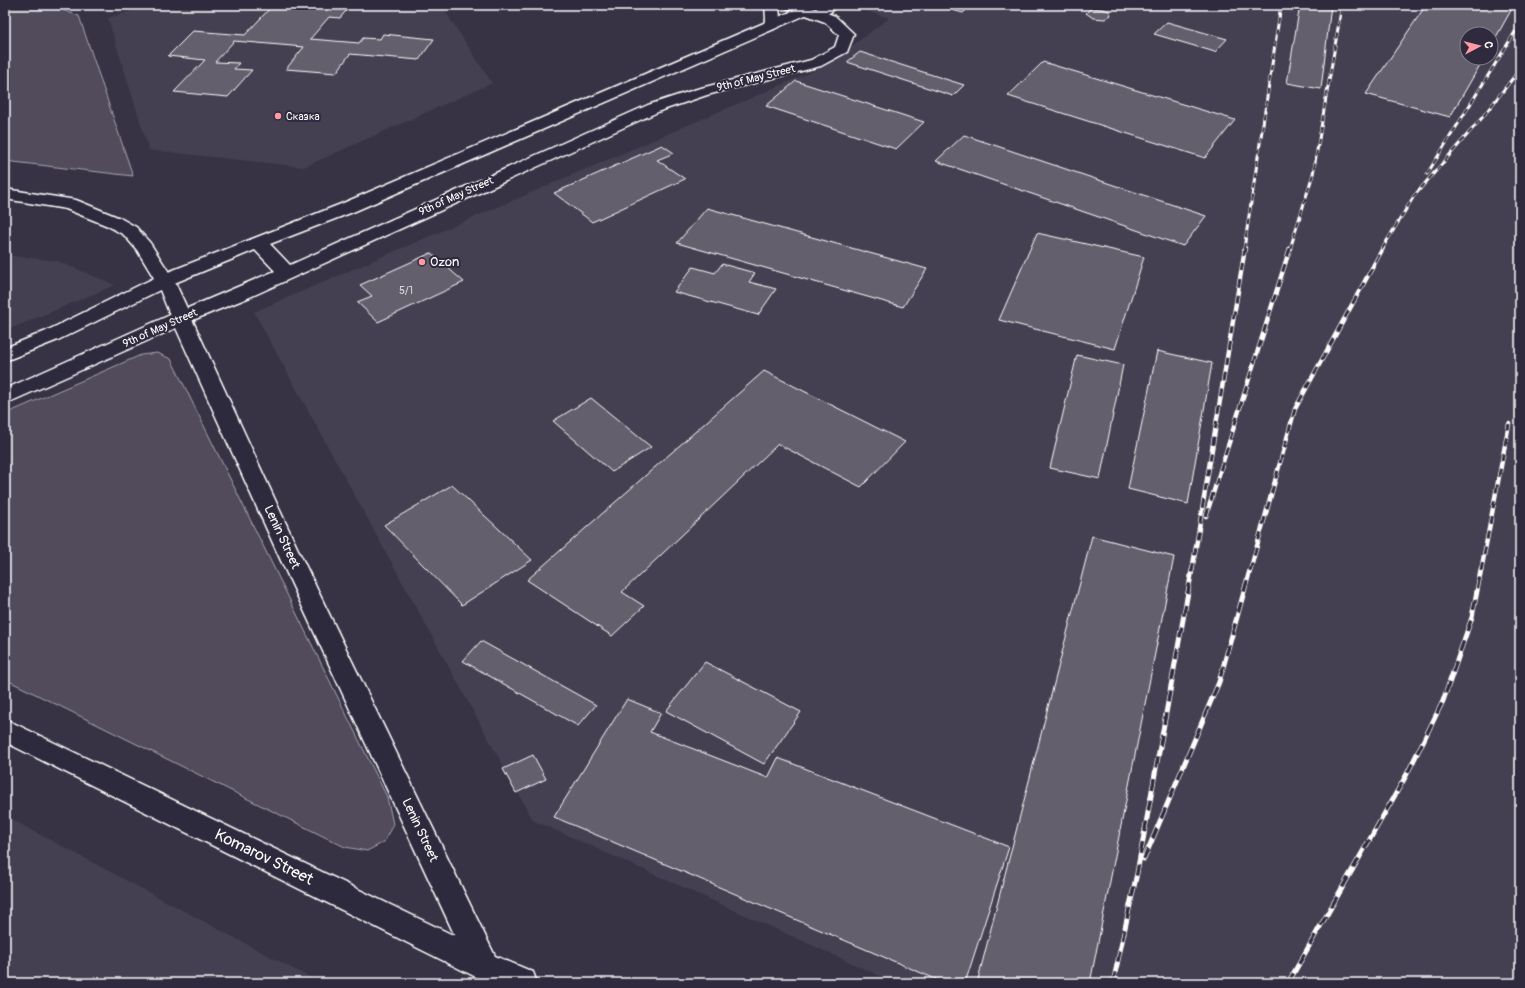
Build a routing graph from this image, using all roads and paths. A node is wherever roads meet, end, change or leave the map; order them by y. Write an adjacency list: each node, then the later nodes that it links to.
1 (772, 5): 3 (street)
2 (811, 9): 3 (street, 9th of May Street); 4 (street, 9th of May Street)
3 (769, 26): 4 (street, 9th of May Street)
4 (600, 116): 6 (street, 9th of May Street); 6 (street, 9th of May Street)
5 (5, 194): 9 (street, Lenin Street)
6 (386, 210): 7 (street, 9th of May Street); 8 (street, 9th of May Street)
7 (258, 242): 8 (street); 9 (street, 9th of May Street)
8 (287, 273): 10 (street, 9th of May Street)
9 (165, 280): 10 (street, Lenin Street); 11 (street, 9th of May Street)
10 (181, 318): 12 (street, 9th of May Street); 14 (street, Lenin Street)
11 (5, 355)
12 (5, 397)
13 (5, 730): 14 (street, Komarov Street)
14 (484, 966): 15 (street, Komarov Street)
15 (522, 983)

